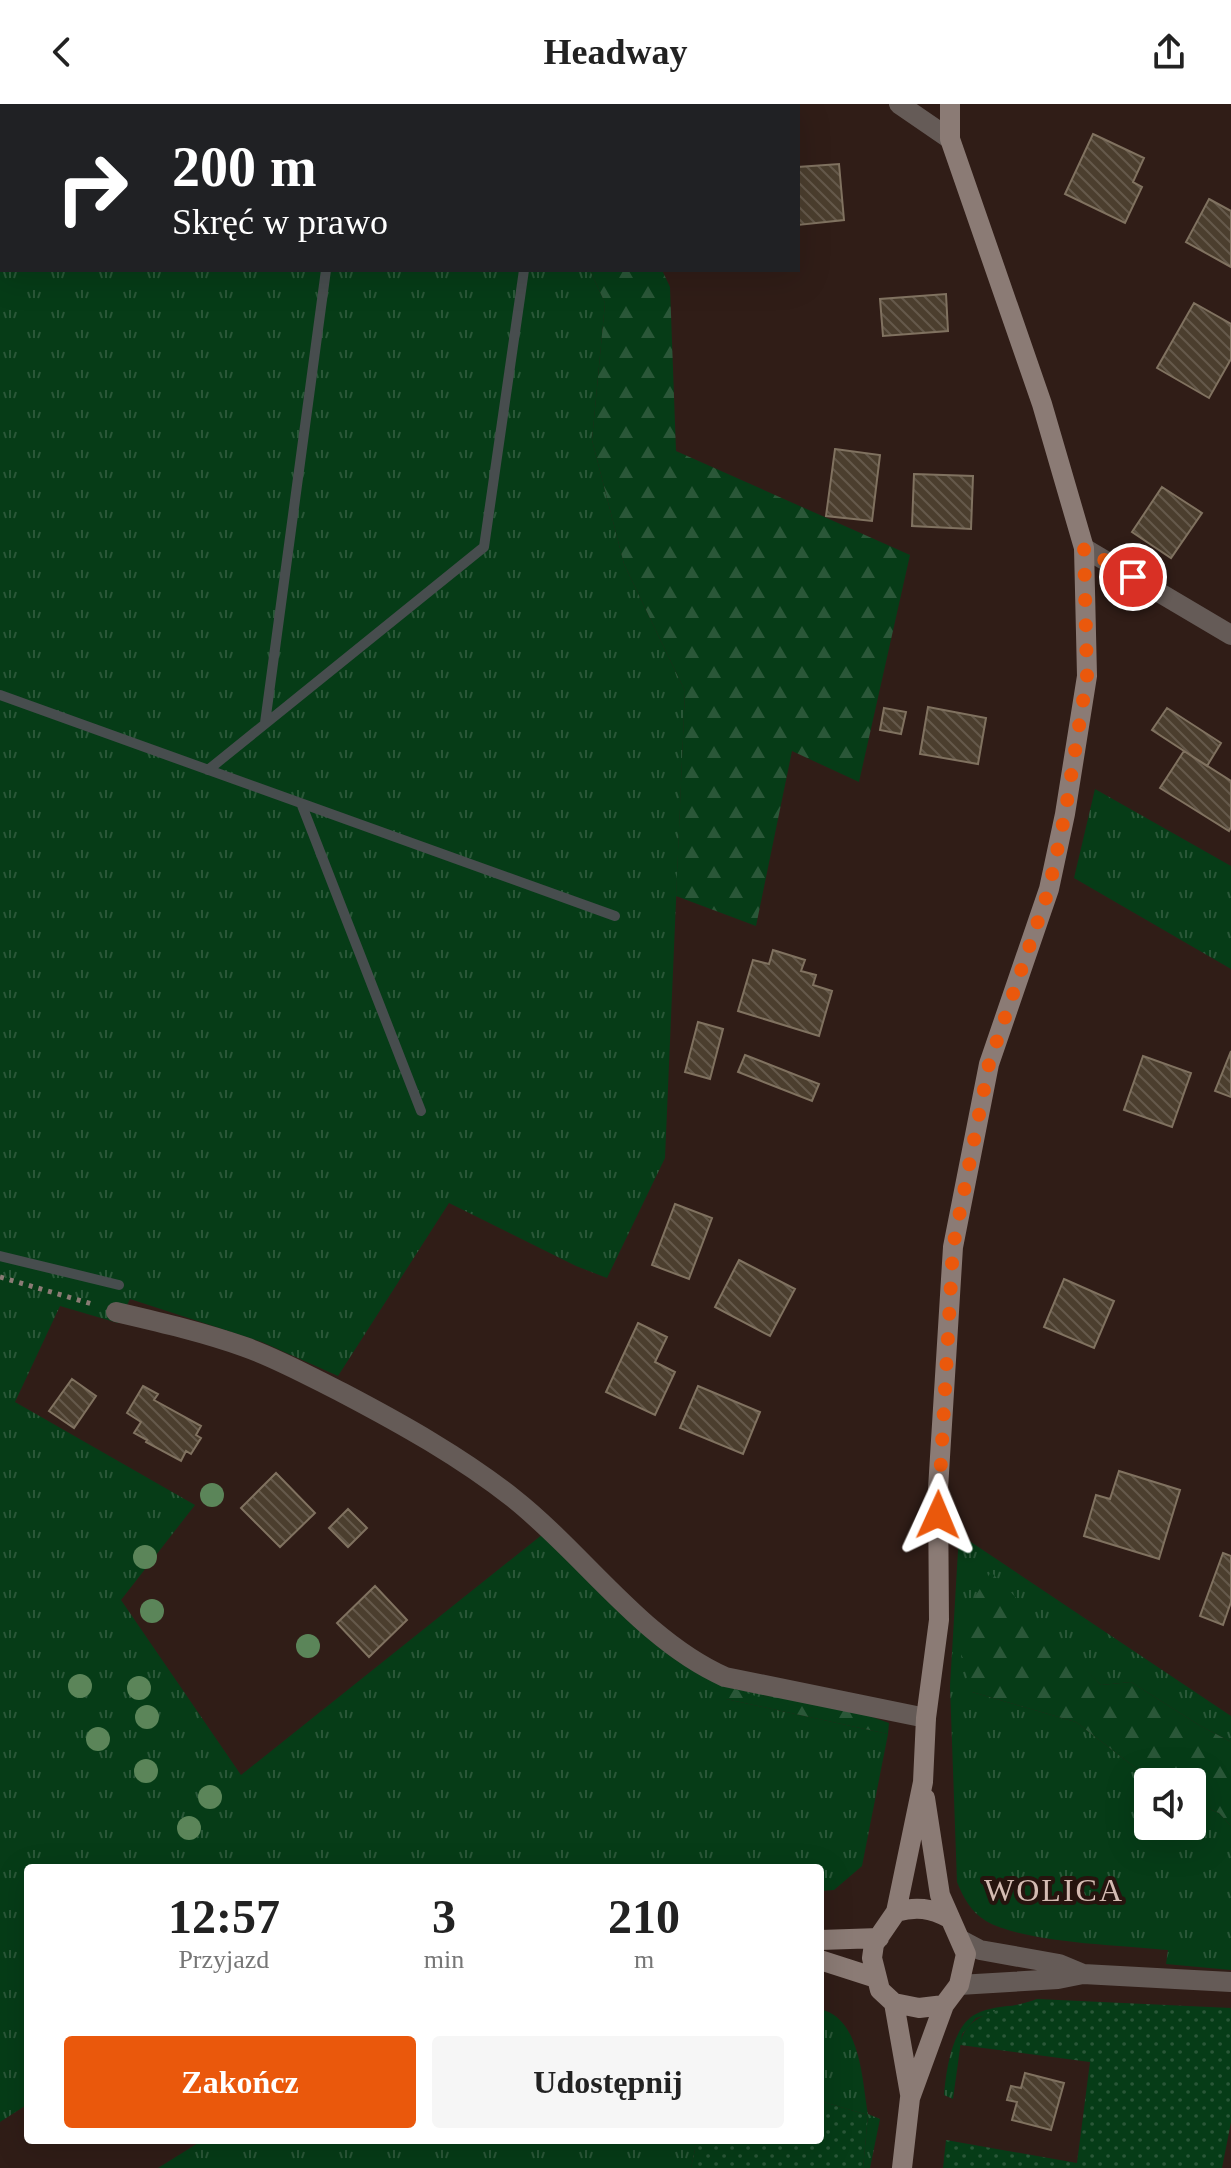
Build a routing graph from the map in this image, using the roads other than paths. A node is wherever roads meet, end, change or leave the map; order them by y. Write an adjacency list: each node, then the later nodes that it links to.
1 (899, 104): 3 (street)
2 (950, 104): 3 (street)
3 (950, 139): 4 (street)
4 (1084, 548): 5 (street); 7 (street)
5 (1231, 635)
6 (116, 1312): 7 (street)
7 (926, 1718): 8 (street)
8 (923, 1782): 9 (street); 10 (street)
9 (896, 1912): 10 (street); 11 (street)
10 (949, 1918): 13 (street)
11 (879, 1938): 12 (street); 16 (street)
12 (824, 1940)
13 (963, 1941): 15 (street); 18 (street)
14 (824, 1961): 16 (street)
15 (1083, 1974): 17 (street); 18 (street)
16 (876, 1978): 19 (street)
17 (1231, 1982)
18 (959, 1985): 20 (street)
19 (894, 2003): 20 (street); 21 (street)
20 (944, 2005): 21 (street)
21 (910, 2098): 22 (street)
22 (902, 2168)

